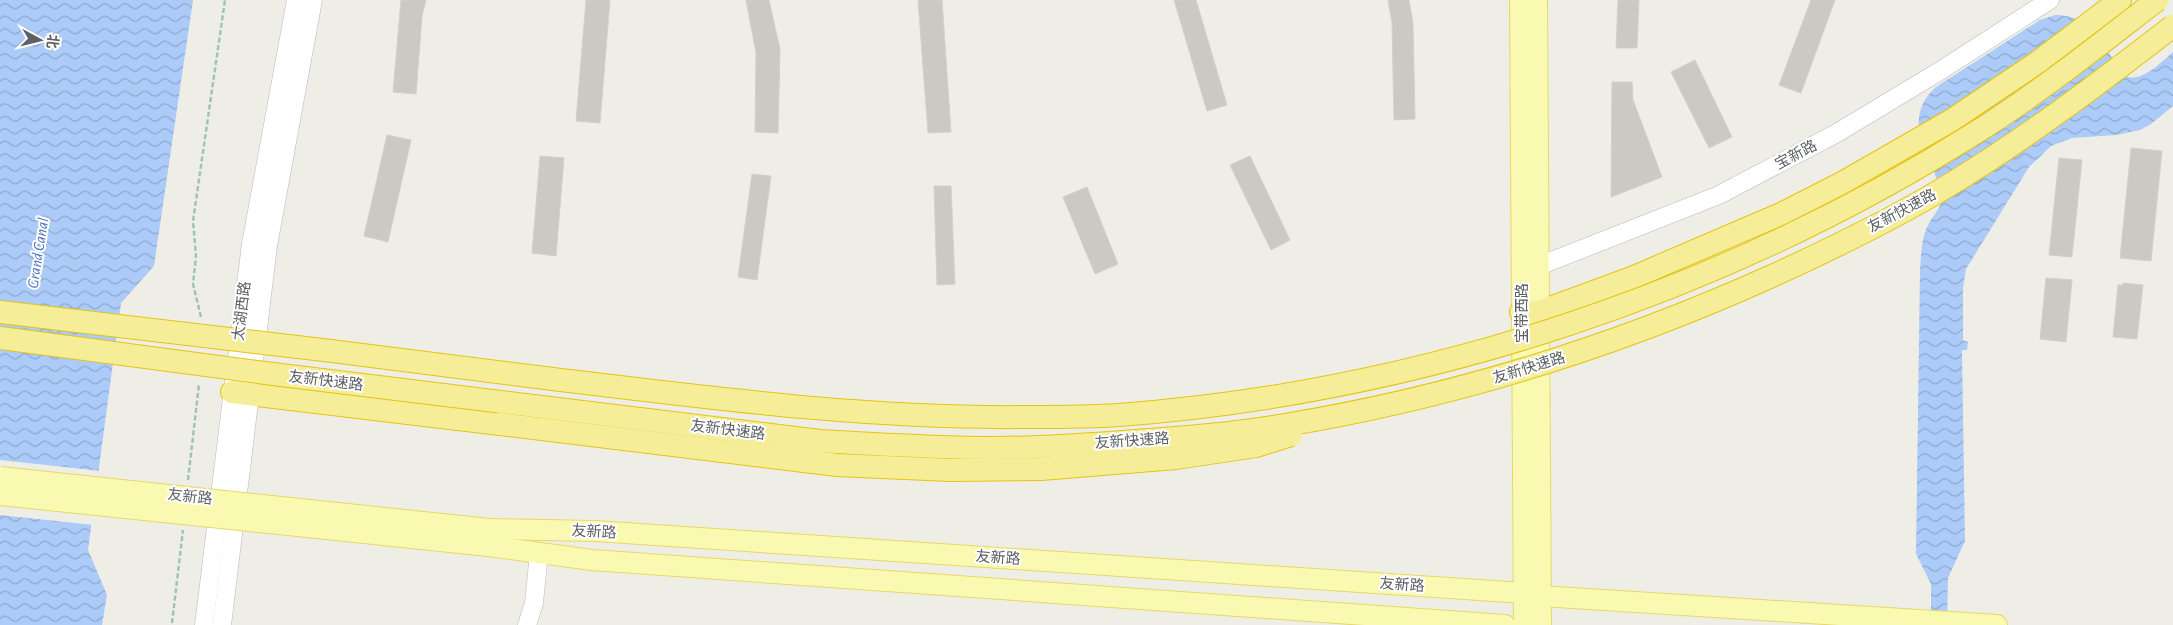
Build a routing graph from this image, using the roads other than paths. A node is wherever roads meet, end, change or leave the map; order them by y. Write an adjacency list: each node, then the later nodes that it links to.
1 (296, 0): 13 (main road, 太湖西路)
2 (313, 0): 13 (main road, 太湖西路)
3 (1520, 0): 9 (main road, 宝带西路)
4 (1537, 0): 9 (main road, 宝带西路)
5 (2050, 0): 9 (main road, 宝新路)
6 (2120, 0): 11 (highway)
7 (2157, 0): 10 (highway, 友新快速路, bridge)
8 (2173, 26): 14 (highway, 友新快速路, bridge)
9 (1530, 266): 11 (main road, 宝带西路)
10 (0, 312)
11 (1530, 312): 19 (main road, 宝带西路)
12 (0, 338): 14 (highway, 友新快速路, bridge)
13 (241, 393): 14 (highway, bridge); 20 (main road, 太湖西路); 21 (main road, 太湖西路)
14 (1387, 405)
15 (0, 477): 17 (main road, 友新路, bridge)
16 (0, 495): 17 (main road, 友新路, bridge)
17 (489, 537): 18 (main road, 友新路); 19 (main road, 友新路)
18 (539, 553): 22 (main road); 23 (main road, 友新路)
19 (1532, 595): 24 (main road, 宝带西路); 25 (main road, 宝带西路); 26 (main road, 友新路)
20 (204, 625)
21 (222, 625)
22 (527, 625)
23 (1505, 625)
24 (1524, 625)
25 (1541, 625)
26 (1997, 625)

